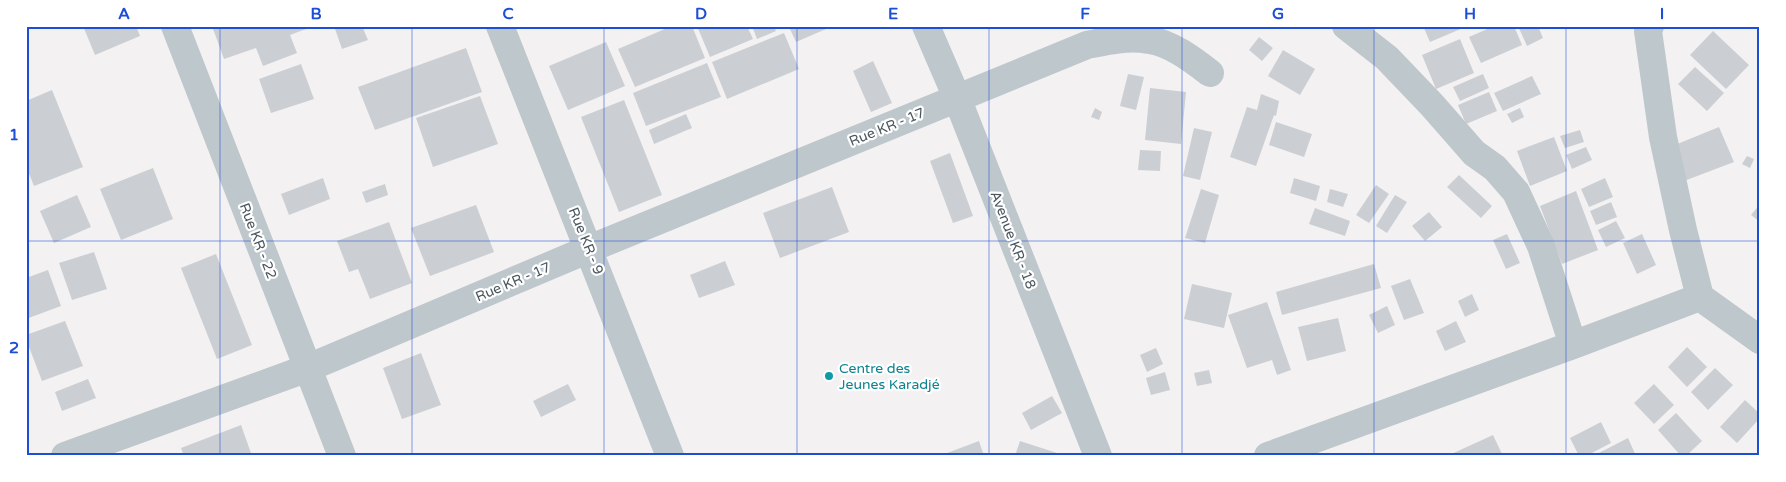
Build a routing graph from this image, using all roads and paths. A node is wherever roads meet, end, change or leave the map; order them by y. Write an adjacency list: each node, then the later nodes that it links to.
1 (174, 26): 12 (street, Rue KR - 22)
2 (500, 26): 8 (street, Rue KR - 9)
3 (926, 26): 7 (street, Avenue KR - 18)
4 (1346, 26): 11 (street)
5 (1650, 26): 9 (street)
6 (1210, 73): 7 (street, Rue KR - 17)
7 (957, 98): 8 (street, Rue KR - 17); 16 (street, Avenue KR - 18)
8 (589, 250): 12 (street, Rue KR - 17); 15 (street, Rue KR - 9)
9 (1700, 297): 10 (street); 11 (street)
10 (1760, 340)
11 (1573, 345): 17 (street)
12 (308, 368): 13 (street, Rue KR - 17); 14 (street, Rue KR - 22)
13 (65, 456)
14 (342, 456)
15 (670, 456)
16 (1098, 456)
17 (1268, 456)

